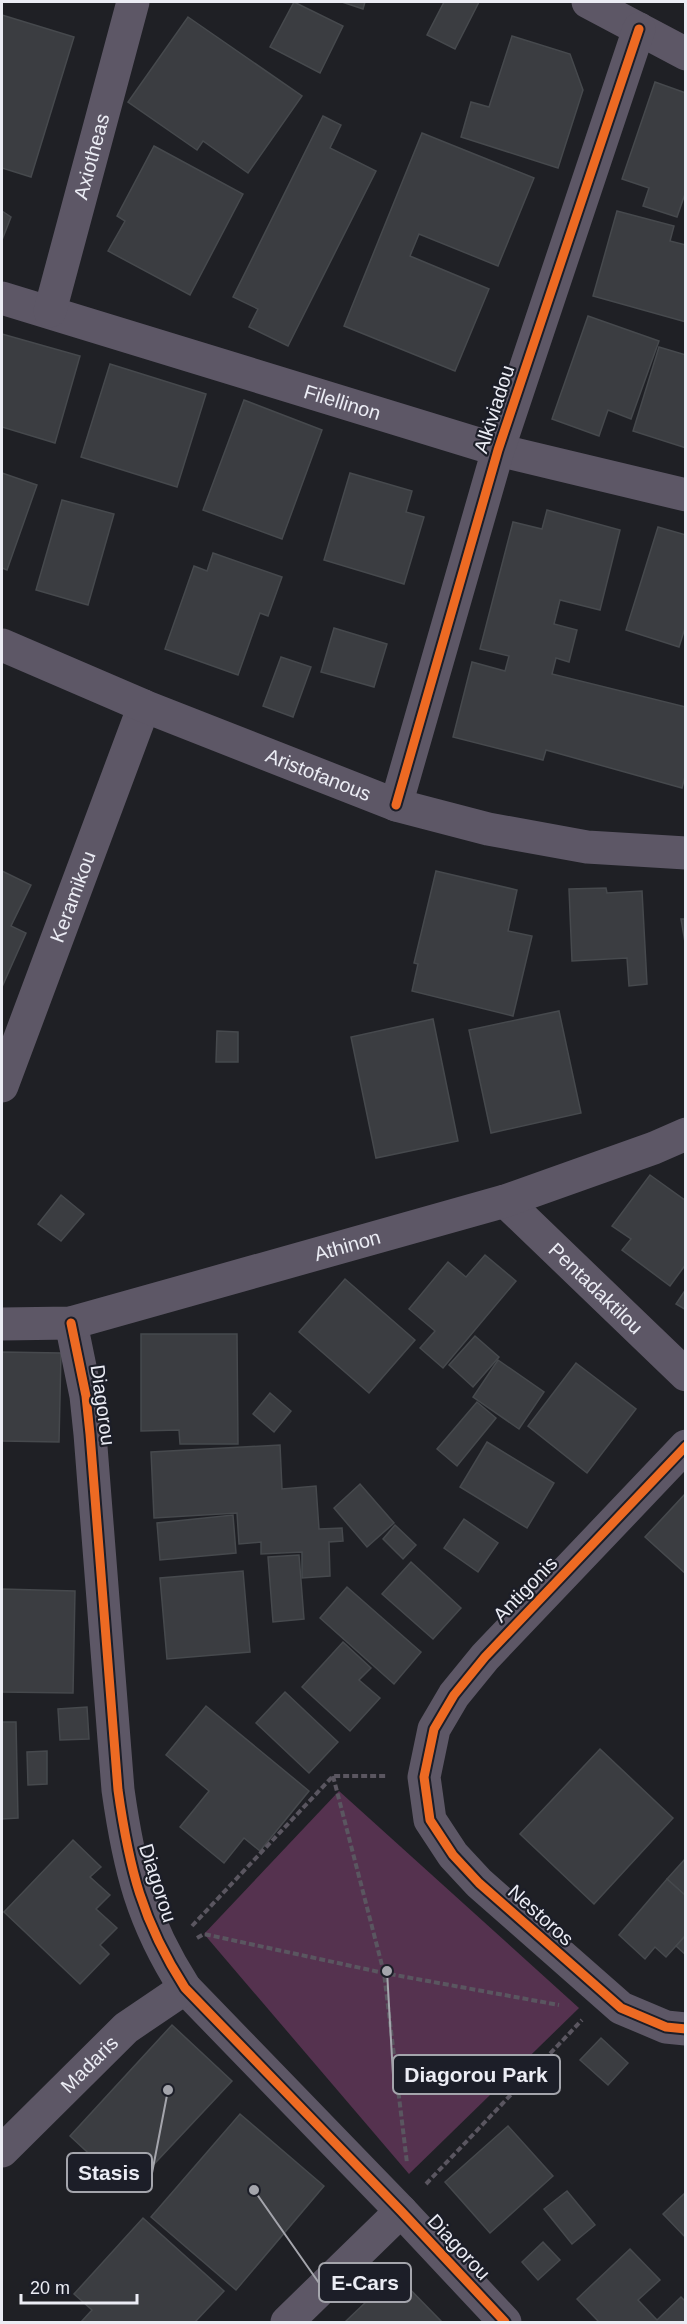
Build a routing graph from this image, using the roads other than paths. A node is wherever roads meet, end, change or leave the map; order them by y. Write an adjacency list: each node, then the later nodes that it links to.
1 (133, 2): 6 (street, Axiotheas)
2 (588, 2): 3 (street)
3 (639, 29): 4 (street); 7 (street, Alkiviadou)
4 (686, 54)
5 (2, 298): 6 (street, Filellinon)
6 (50, 311): 7 (street, Filellinon)
7 (498, 450): 8 (street, Filellinon); 11 (street, Alkiviadou)
8 (686, 495)
9 (2, 645): 10 (street, Aristofanous)
10 (144, 706): 11 (street, Aristofanous); 13 (street, Keramikou)
11 (396, 804): 12 (street, Aristofanous)
12 (686, 853)
13 (2, 1086)
14 (686, 1134): 15 (street, Athinon)
15 (505, 1201): 16 (street, Athinon); 18 (street, Pentadaktilou)
16 (71, 1323): 17 (street, Athinon); 21 (street, Diagorou)
17 (2, 1324)
18 (686, 1375)
19 (686, 1446): 20 (street, Antigonis)
20 (424, 1777): 22 (street, Nestoros)
21 (185, 1988): 23 (street, Madaris); 24 (street, Diagorou)
22 (686, 2029)
23 (2, 2151)
24 (401, 2211): 25 (street); 26 (street, Diagorou)
25 (287, 2322)
26 (505, 2322)

